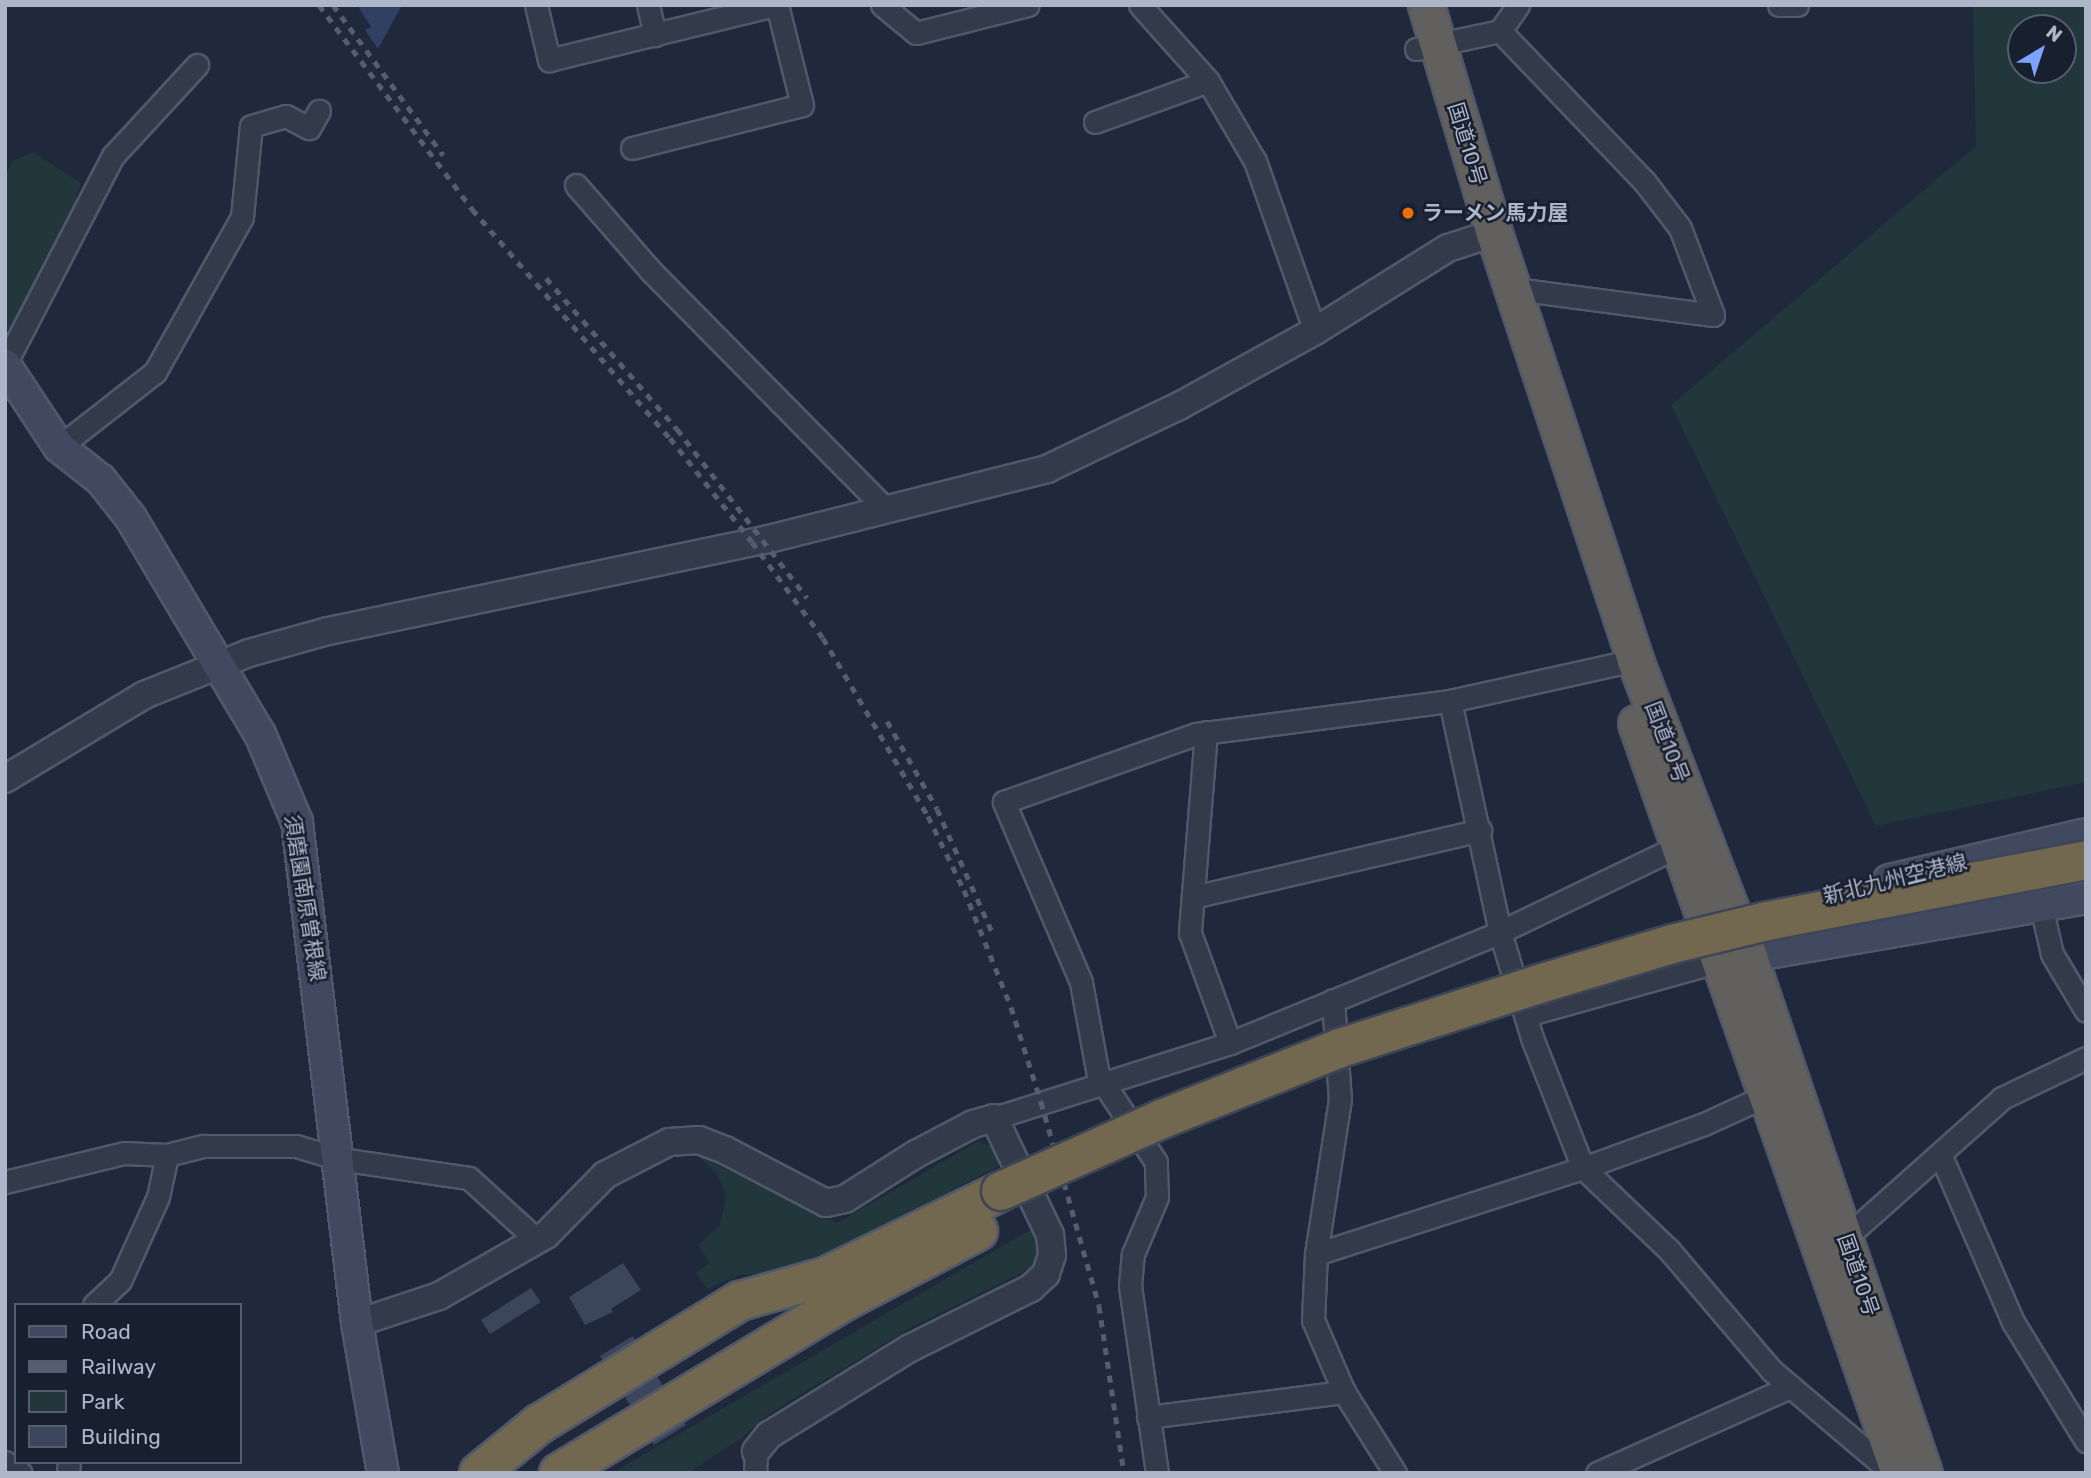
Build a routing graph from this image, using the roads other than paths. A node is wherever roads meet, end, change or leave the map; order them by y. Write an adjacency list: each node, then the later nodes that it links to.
1 (536, 5): 14 (street)
2 (648, 5): 14 (street)
3 (881, 5): 12 (street)
4 (1028, 5): 12 (street)
5 (1140, 5): 17 (street)
6 (1403, 5): 15 (highway, 国道10号)
7 (1426, 5): 15 (highway, 国道10号)
8 (1518, 5): 13 (street)
9 (1779, 5): 10 (street)
10 (1797, 5)
11 (767, 7): 14 (street); 20 (street)
12 (984, 12)
13 (1500, 32): 15 (street); 23 (street)
14 (655, 35)
15 (1427, 46): 22 (highway, 国道10号)
16 (197, 65): 25 (street)
17 (1208, 81): 19 (street); 24 (street)
18 (319, 111): 26 (street)
19 (1094, 122)
20 (632, 148)
21 (576, 185): 27 (street)
22 (1484, 235): 23 (highway, 国道10号); 24 (street); 28 (highway, 国道10号)
23 (1515, 289): 28 (highway, 国道10号)
24 (1315, 331): 27 (street)
25 (5, 364): 26 (main road, 須磨園南原曽根線)
26 (59, 447): 29 (main road, 須磨園南原曽根線)
27 (887, 510): 29 (street)
28 (1626, 663): 30 (street); 35 (highway, 国道10号); 41 (highway, 国道10号)
29 (215, 665): 32 (street); 55 (main road, 須磨園南原曽根線)
30 (1450, 701): 31 (street); 33 (street)
31 (1206, 732): 38 (street); 50 (street)
32 (5, 779)
33 (1480, 830): 38 (street); 42 (street)
34 (2086, 834): 41 (main road, 新北九州空港線)
35 (1676, 841): 41 (highway, 国道10号); 42 (street)
36 (2086, 860): 58 (highway, bridge)
37 (2086, 881): 58 (highway)
38 (1193, 897): 48 (street)
39 (2086, 898): 40 (main road)
40 (2041, 906): 43 (main road); 46 (street)
41 (1720, 922): 43 (highway, 国道10号); 44 (street)
42 (1500, 932): 44 (street); 45 (street)
43 (1734, 959): 47 (street); 51 (highway, 国道10号)
44 (1515, 979): 47 (street)
45 (1333, 1000): 48 (street); 61 (street)
46 (2086, 1011)
47 (1526, 1015): 56 (street)
48 (1230, 1043): 50 (street)
49 (2086, 1058): 53 (street)
50 (1103, 1086): 52 (street); 66 (street)
51 (1780, 1090): 56 (street); 60 (highway, 国道10号)
52 (994, 1118): 59 (street); 69 (street)
53 (1940, 1154): 60 (street); 67 (street)
54 (167, 1155): 55 (street); 57 (street); 62 (street)
55 (340, 1159): 59 (street); 63 (main road, 須磨園南原曽根線)
56 (1583, 1168): 61 (street); 64 (street)
57 (5, 1182)
58 (1009, 1201): 73 (highway); 74 (highway)
59 (537, 1240): 63 (street)
60 (1833, 1243): 70 (highway, 国道10号)
61 (1316, 1254): 65 (street)
62 (96, 1303)
63 (357, 1323): 72 (main road, 須磨園南原曽根線)
64 (1790, 1387): 70 (street); 77 (street)
65 (1344, 1392): 66 (street); 76 (street)
66 (1149, 1417): 75 (street)
67 (2086, 1441)
68 (5, 1462): 71 (street)
69 (755, 1462)
70 (1906, 1472)
71 (21, 1473)
72 (383, 1473)
73 (478, 1473)
74 (559, 1473)
75 (1157, 1473)
76 (1395, 1473)
77 (1597, 1473)

